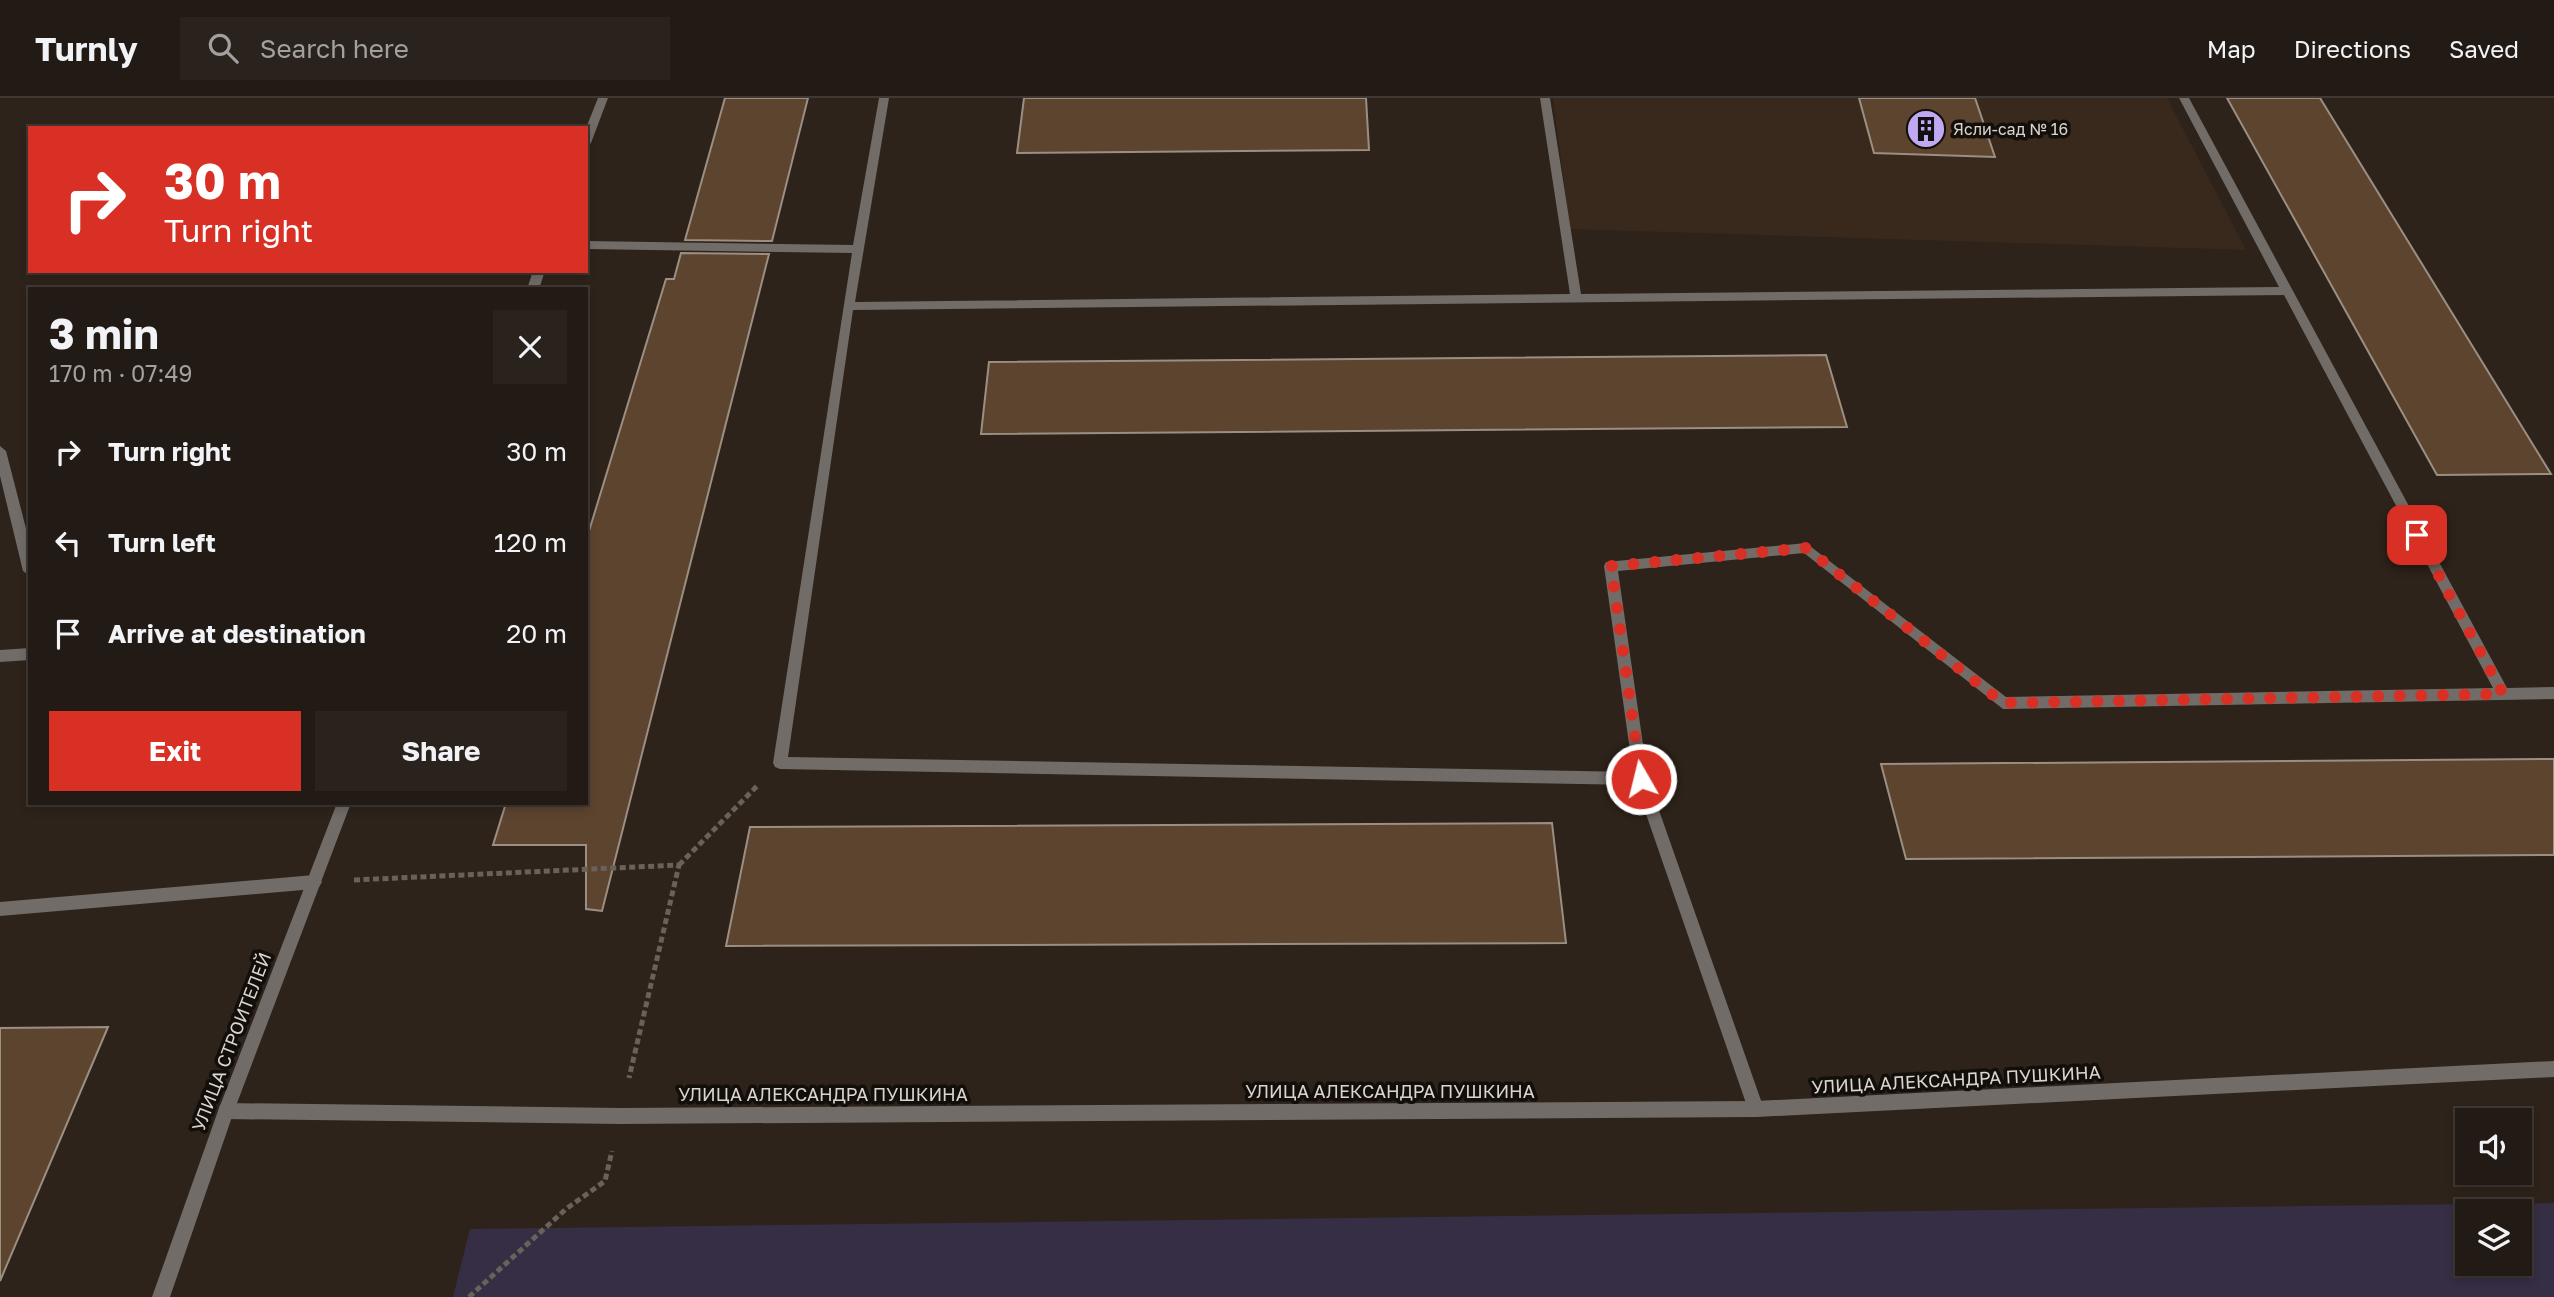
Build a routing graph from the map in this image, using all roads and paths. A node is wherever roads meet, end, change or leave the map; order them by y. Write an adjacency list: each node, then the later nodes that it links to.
1 (603, 98): 5 (street)
2 (884, 98): 7 (street)
3 (1545, 98): 9 (street)
4 (2184, 98): 8 (street)
5 (588, 138)
6 (588, 245): 7 (street)
7 (858, 249): 10 (street)
8 (2287, 290): 9 (street); 16 (street)
9 (1576, 298): 10 (street)
10 (848, 306): 17 (street)
11 (0, 451): 12 (street)
12 (28, 563)
13 (28, 654): 14 (street)
14 (0, 656)
15 (2554, 693): 16 (street)
16 (2503, 694): 18 (street)
17 (780, 763): 18 (street); 20 (path)
18 (1641, 779): 24 (street)
19 (343, 805): 21 (street, УЛИЦА СТРОИТЕЛЕЙ)
20 (679, 865): 21 (path); 26 (path)
21 (314, 882): 22 (street); 25 (street, УЛИЦА СТРОИТЕЛЕЙ)
22 (0, 909)
23 (2554, 1069): 24 (street, УЛИЦА АЛЕКСАНДРА ПУШКИНА)
24 (1756, 1109): 26 (street, УЛИЦА АЛЕКСАНДРА ПУШКИНА)
25 (226, 1111): 26 (street, УЛИЦА АЛЕКСАНДРА ПУШКИНА); 27 (street, УЛИЦА СТРОИТЕЛЕЙ)
26 (620, 1116): 28 (path)
27 (161, 1297)
28 (469, 1297)

